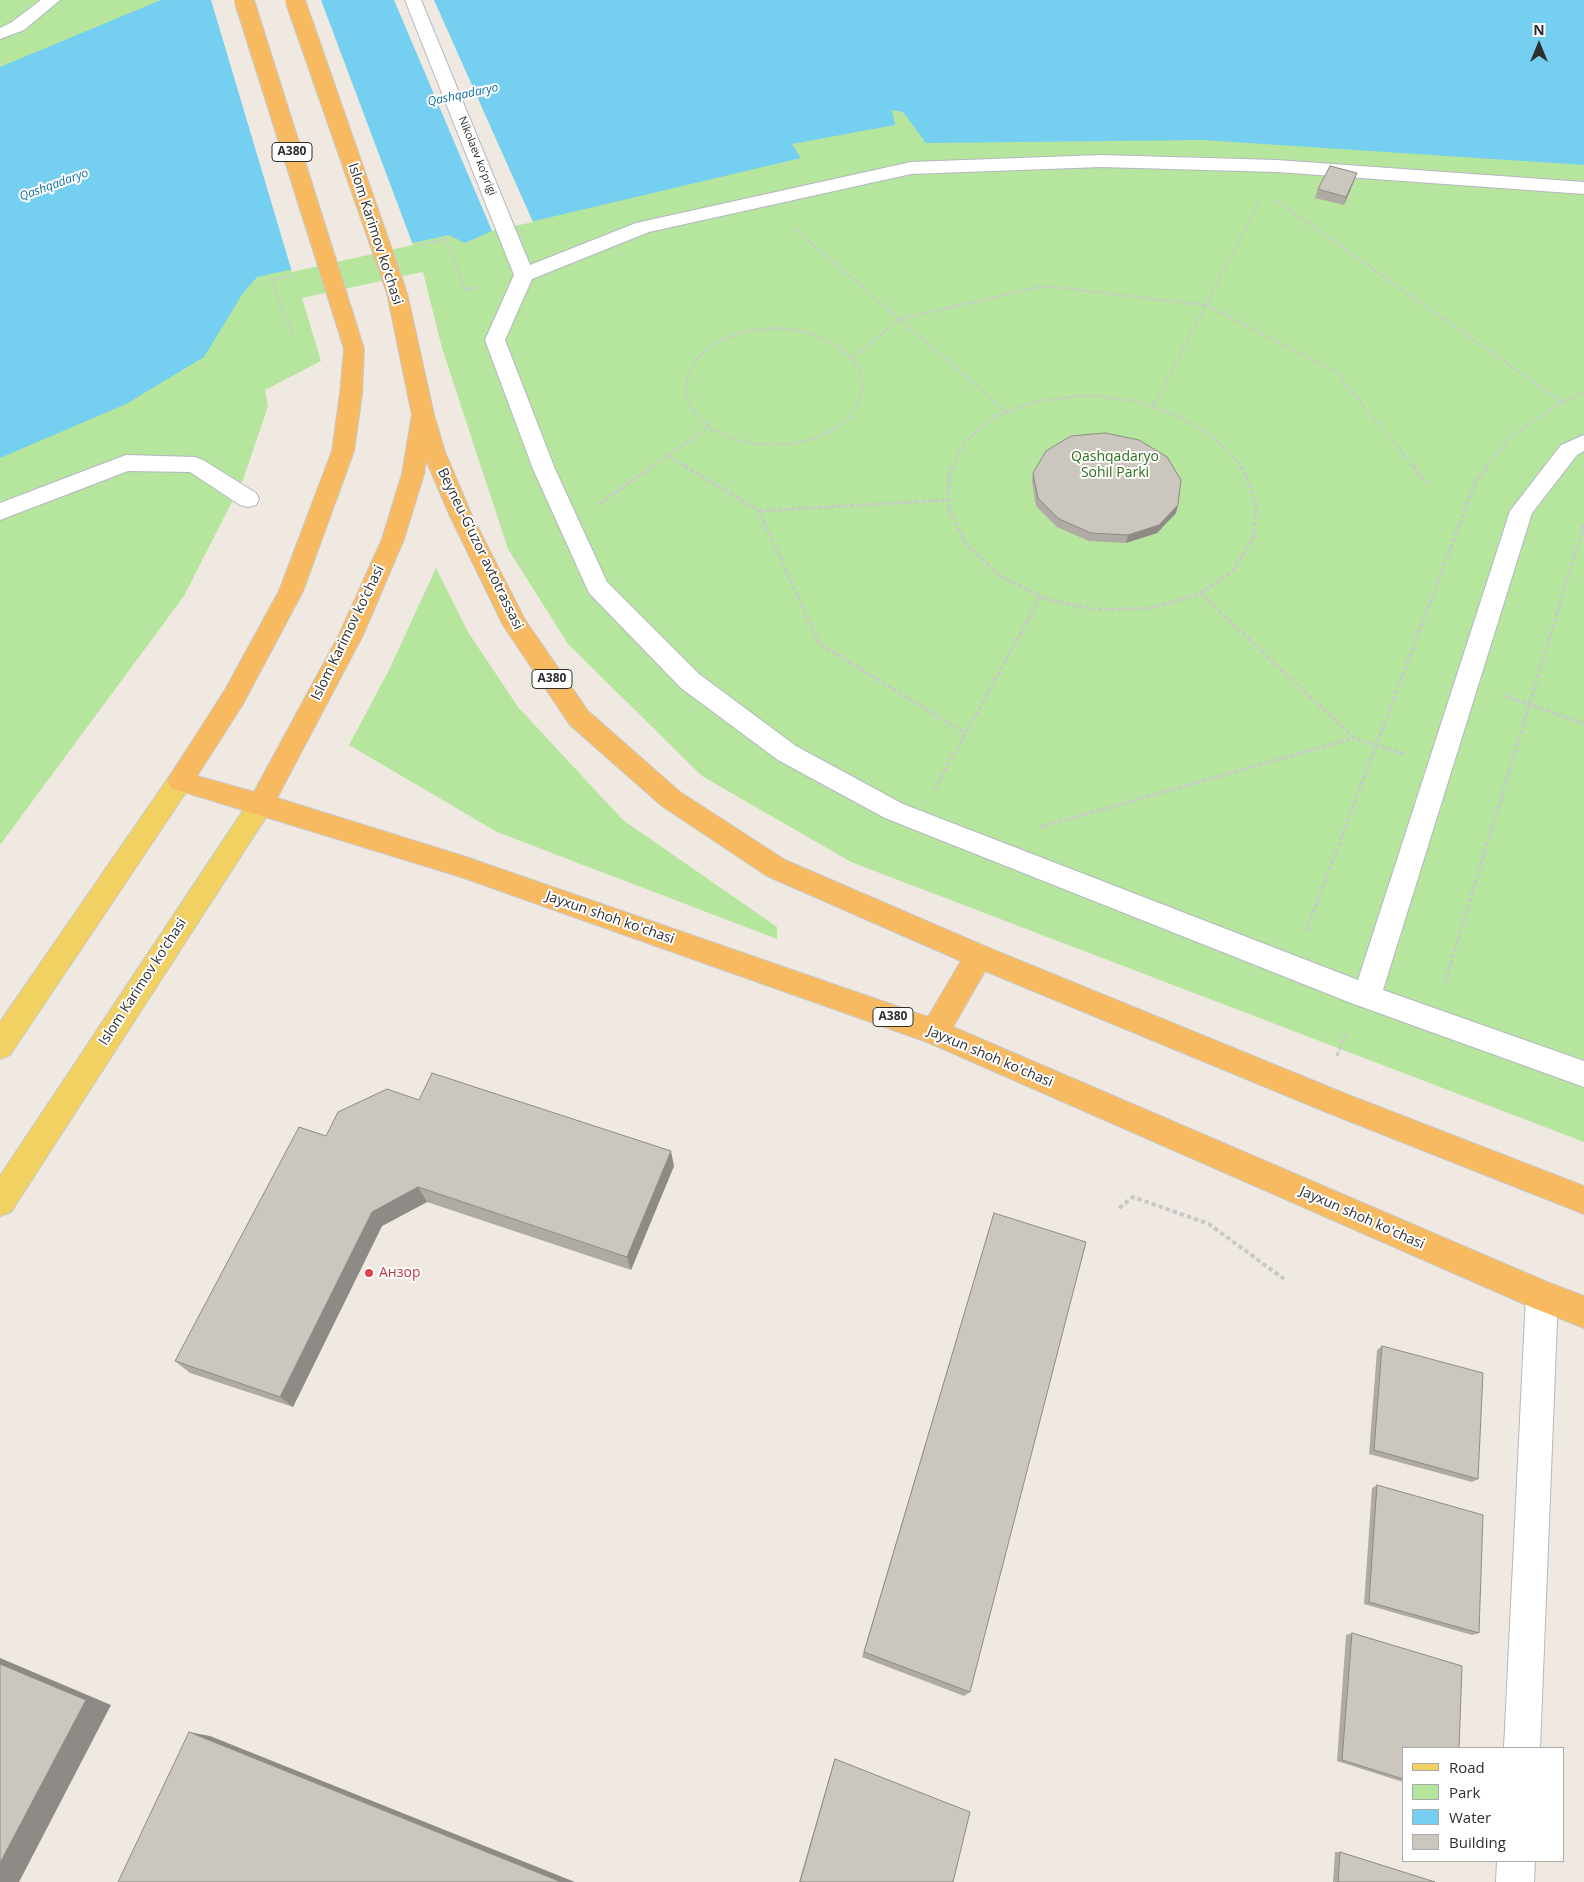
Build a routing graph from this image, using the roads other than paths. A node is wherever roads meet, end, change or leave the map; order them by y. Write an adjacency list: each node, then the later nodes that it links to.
1 (52, 0): 5 (street)
2 (244, 0): 12 (highway, A380, bridge)
3 (295, 0): 8 (highway, Islom Karimov ko‘chasi / A380, bridge)
4 (413, 0): 7 (street, Nikolaev ko‘prigi)
5 (0, 34)
6 (1584, 188): 7 (street)
7 (524, 276): 15 (street)
8 (424, 415): 13 (highway, Islom Karimov ko‘chasi / A380); 14 (highway, Beyneu-G'uzor avtotrassasi / A380)
9 (1584, 442): 15 (street)
10 (248, 499): 11 (street)
11 (0, 512)
12 (180, 781): 13 (highway, Jayxun shoh ko'chasi / A380); 17 (main road)
13 (261, 804): 16 (highway, Jayxun shoh ko'chasi / A380); 20 (main road, Islom Karimov ko‘chasi)
14 (979, 956): 16 (highway); 19 (highway, A380)
15 (1367, 996): 18 (street)
16 (935, 1032): 21 (highway, Jayxun shoh ko'chasi / A380)
17 (0, 1046)
18 (1584, 1074)
19 (1584, 1200)
20 (0, 1202)
21 (1542, 1296): 22 (highway, Jayxun shoh ko'chasi / A380); 23 (street)
22 (1584, 1312)
23 (1522, 1747)
24 (1516, 1862): 25 (street)
25 (1515, 1882)

